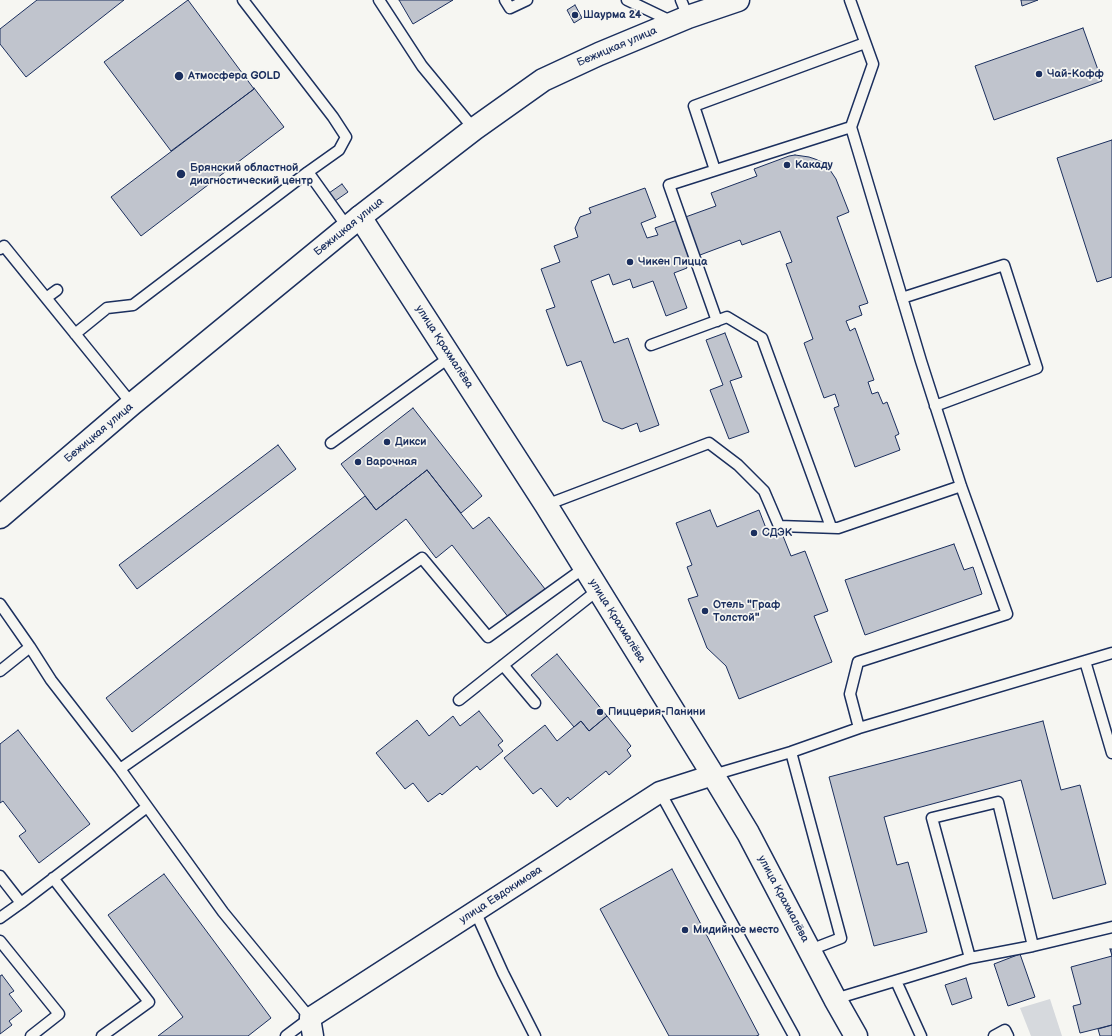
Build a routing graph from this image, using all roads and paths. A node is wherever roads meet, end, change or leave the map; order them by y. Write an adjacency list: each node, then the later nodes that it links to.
1 (242, 0): 13 (lane)
2 (379, 0): 11 (lane)
3 (505, 0): 4 (lane)
4 (527, 0)
5 (627, 0): 8 (lane)
6 (738, 0): 8 (main road, Бежицкая улица)
7 (850, 0): 9 (lane)
8 (682, 13): 11 (main road, Бежицкая улица)
9 (865, 43): 10 (lane); 12 (lane)
10 (851, 127): 12 (lane); 18 (lane)
11 (474, 129): 14 (main road, Бежицкая улица)
12 (715, 170): 19 (lane)
13 (308, 172): 14 (lane); 20 (lane)
14 (354, 222): 22 (main road, улица Крахмалёва); 23 (main road, Бежицкая улица)
15 (1, 245): 17 (lane)
16 (57, 290): 17 (lane)
17 (46, 298): 20 (lane)
18 (902, 298): 24 (lane); 24 (lane)
19 (717, 321): 21 (lane); 29 (lane)
20 (75, 334): 23 (lane)
21 (651, 345)
22 (450, 357): 25 (lane); 27 (main road, улица Крахмалёва)
23 (132, 404): 28 (main road, Бежицкая улица)
24 (936, 406): 26 (lane)
25 (331, 443)
26 (961, 486): 29 (lane); 40 (lane)
27 (546, 505): 29 (lane); 30 (main road, улица Крахмалёва)
28 (0, 517)
29 (831, 527)
30 (584, 568): 31 (main road, улица Крахмалёва); 43 (lane)
31 (598, 590): 36 (lane); 44 (main road, улица Крахмалёва)
32 (0, 604): 33 (lane)
33 (30, 648): 37 (lane); 43 (lane)
34 (1112, 653): 35 (lane)
35 (1085, 661): 40 (lane); 42 (lane)
36 (503, 665): 38 (lane); 39 (lane)
37 (0, 671)
38 (459, 700)
39 (535, 703)
40 (860, 728): 41 (lane)
41 (791, 752): 44 (lane); 55 (lane)
42 (1112, 753)
43 (120, 768): 46 (lane)
44 (713, 775): 45 (street, улица Евдокимова); 55 (main road, улица Крахмалёва)
45 (660, 792): 50 (street, улица Евдокимова); 64 (lane)
46 (147, 807): 48 (lane); 59 (lane)
47 (0, 876): 49 (lane)
48 (53, 878): 49 (lane); 61 (lane)
49 (21, 903): 51 (lane)
50 (475, 911): 59 (street, улица Евдокимова); 63 (lane)
51 (0, 918)
52 (1112, 927): 54 (lane)
53 (0, 941): 60 (lane)
54 (1033, 946): 56 (lane); 56 (lane)
55 (810, 950): 58 (main road, улица Крахмалёва)
56 (970, 958): 57 (lane)
57 (896, 981): 58 (lane); 66 (lane)
58 (835, 999): 65 (main road, улица Крахмалёва)
59 (312, 1027): 62 (lane)
60 (31, 1036)
61 (102, 1036)
62 (286, 1036)
63 (535, 1036)
64 (794, 1036)
65 (856, 1036)
66 (921, 1036)
67 (994, 1036): 68 (lane)
68 (1008, 1036)

